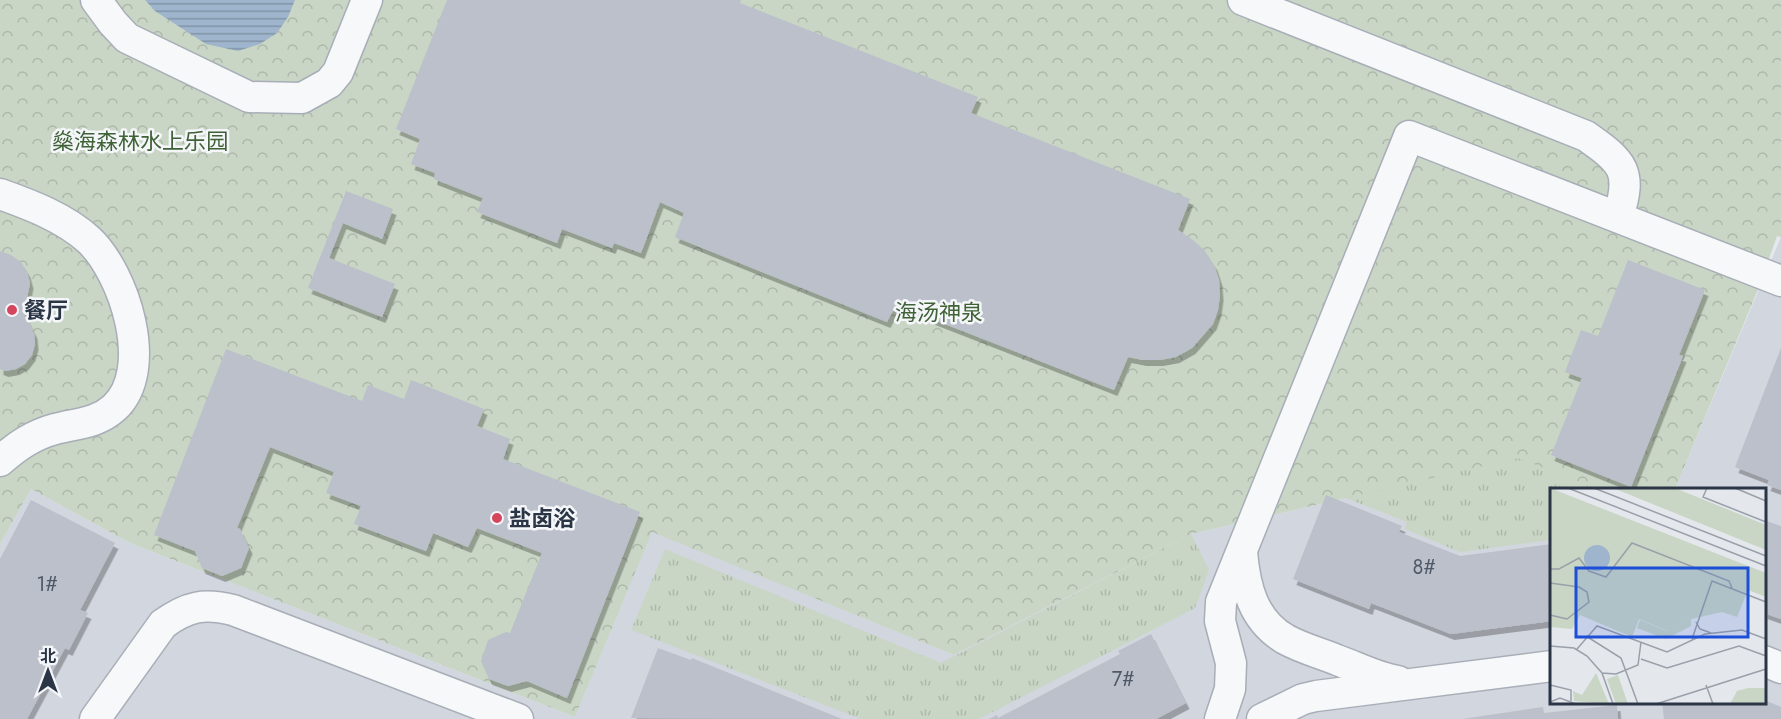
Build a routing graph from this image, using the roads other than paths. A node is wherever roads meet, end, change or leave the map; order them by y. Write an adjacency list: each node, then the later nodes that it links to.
1 (96, 0): 2 (lane)
2 (367, 0)
3 (1243, 0): 5 (lane)
4 (0, 194): 7 (lane)
5 (1618, 217): 6 (lane); 8 (lane)
6 (1781, 281)
7 (0, 460)
8 (1242, 550): 12 (lane); 15 (lane)
9 (1766, 663): 11 (lane)
10 (1550, 666): 12 (lane)
11 (1781, 668)
12 (1416, 683): 16 (lane)
13 (99, 718): 14 (lane)
14 (518, 719)
15 (1220, 719)
16 (1262, 719)

